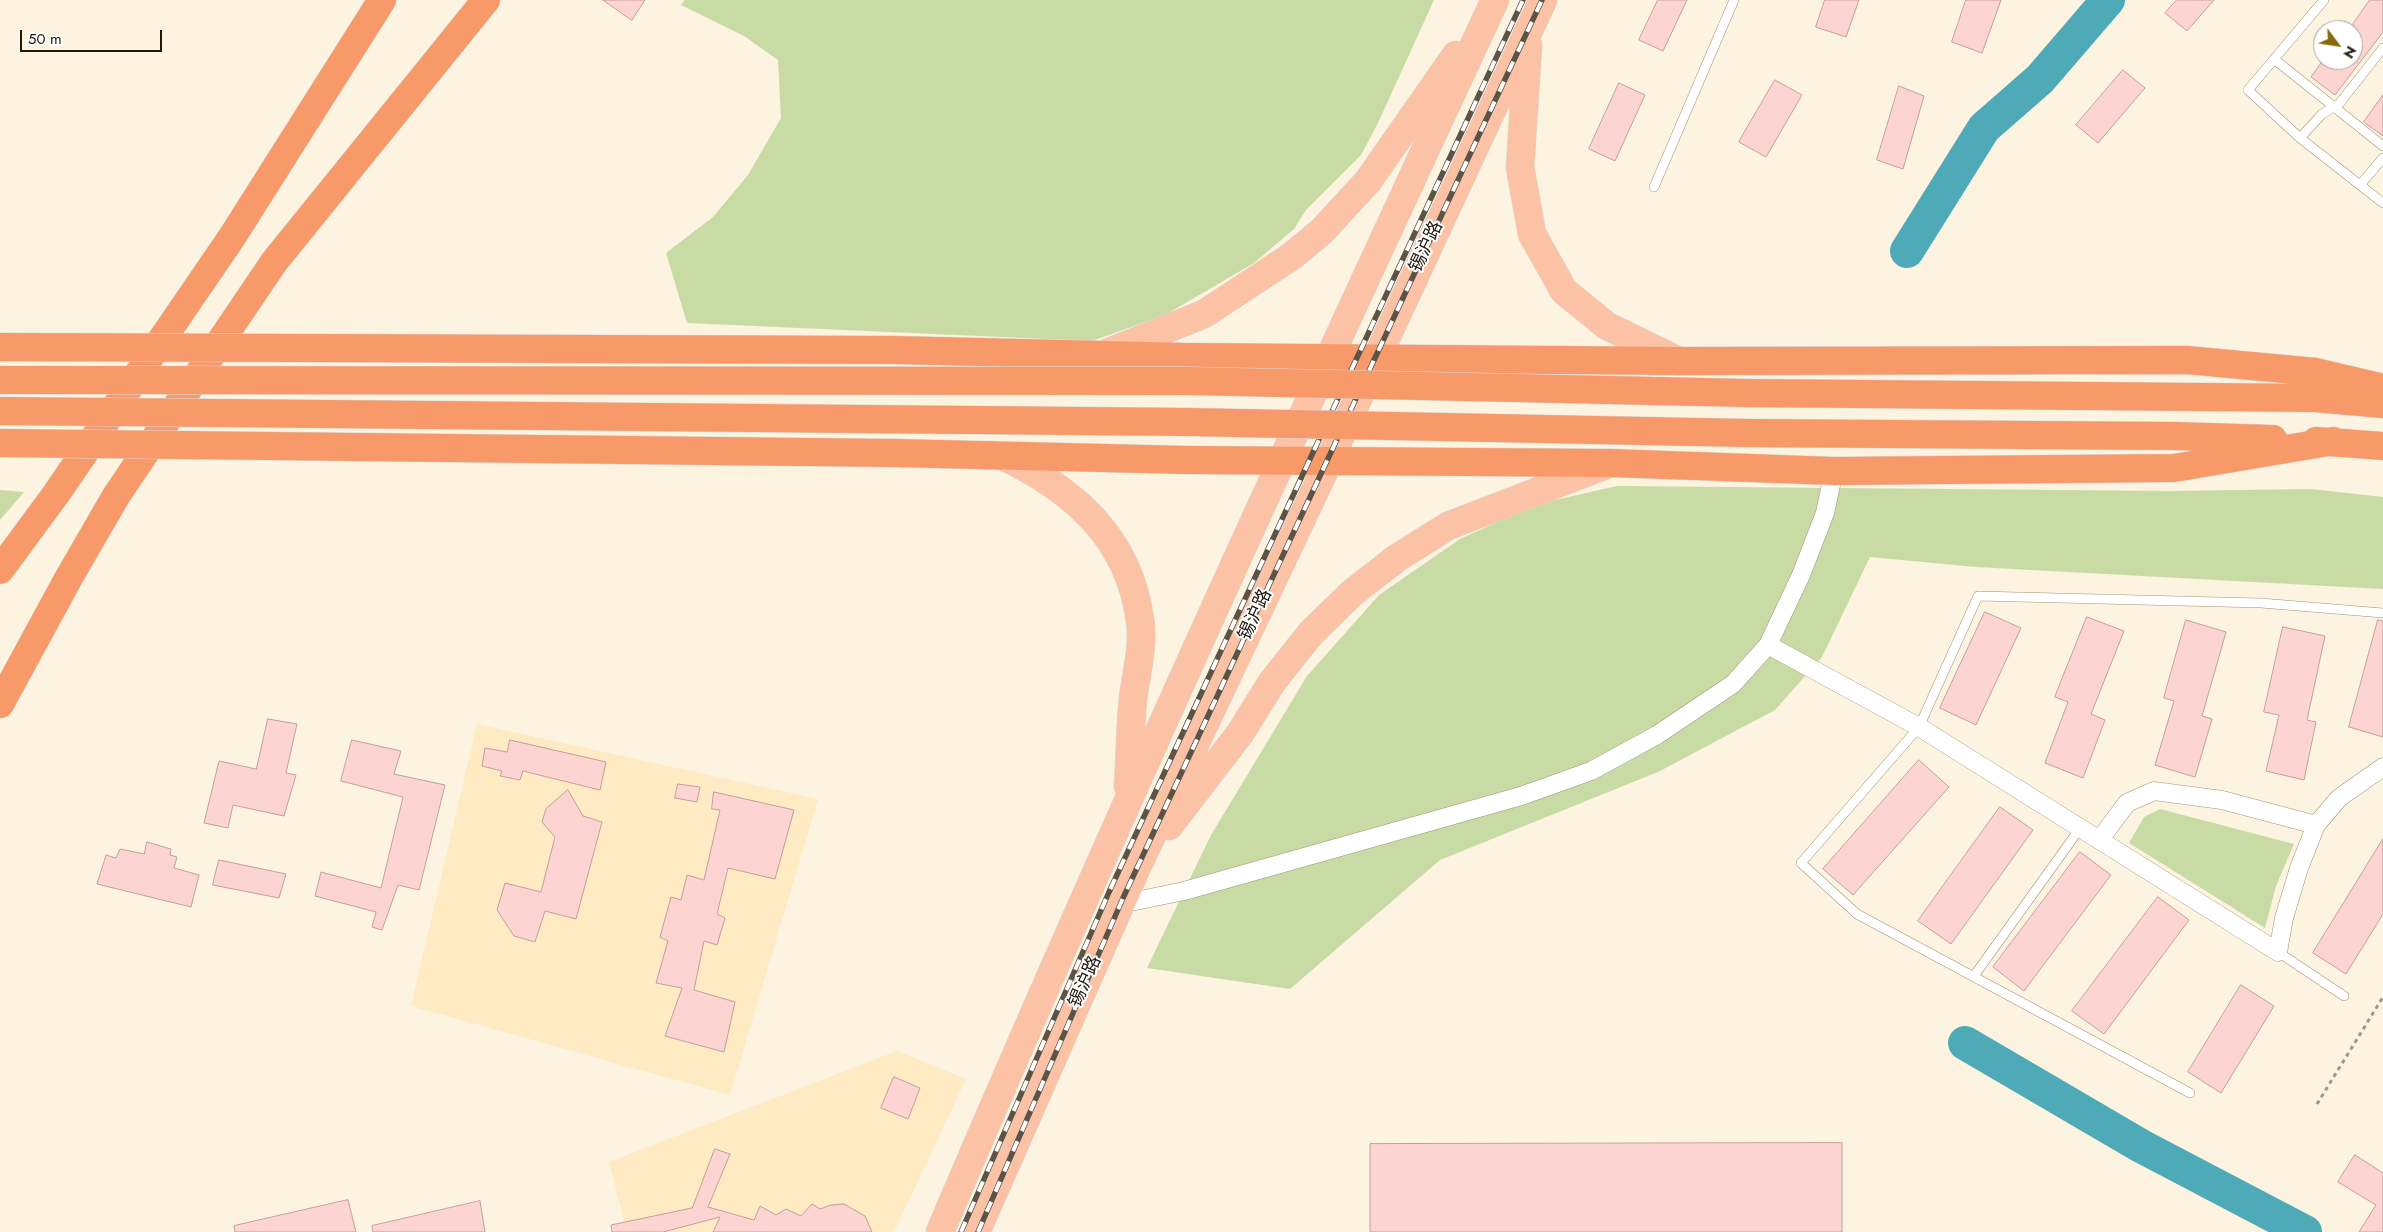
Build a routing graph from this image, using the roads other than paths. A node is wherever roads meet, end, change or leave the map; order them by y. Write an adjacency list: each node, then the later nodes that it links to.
1 (382, 0): 34 (highway)
2 (486, 0): 37 (highway)
3 (1543, 0): 7 (main road, 锡沪路)
4 (1734, 0): 15 (lane)
5 (2324, 0): 9 (lane)
6 (1494, 2): 18 (main road); 20 (main road, 锡沪路)
7 (1529, 30): 19 (main road, 锡沪路); 21 (main road)
8 (2383, 48): 10 (lane)
9 (2274, 59): 10 (lane); 11 (lane)
10 (2334, 107): 11 (lane); 12 (lane)
11 (2300, 138): 14 (lane)
12 (2383, 146)
13 (2383, 158): 14 (lane)
14 (2360, 185): 16 (lane)
15 (1654, 187)
16 (2383, 203)
17 (0, 347): 18 (highway, bridge)
18 (1102, 355): 20 (highway)
19 (1375, 357): 20 (highway); 21 (highway); 31 (main road, 锡沪路)
20 (1328, 358): 30 (main road, 锡沪路)
21 (1679, 361): 23 (highway)
22 (0, 380): 24 (highway, bridge)
23 (2383, 388)
24 (2383, 404)
25 (0, 411): 26 (highway, bridge)
26 (2334, 441): 28 (highway); 33 (highway)
27 (0, 443): 29 (highway, bridge)
28 (2383, 446)
29 (1003, 456): 30 (highway); 40 (main road)
30 (1284, 460): 31 (highway); 40 (main road, 锡沪路)
31 (1329, 461): 32 (highway); 44 (main road, 锡沪路)
32 (1611, 463): 33 (highway); 44 (main road)
33 (1834, 471): 36 (street)
34 (0, 570)
35 (2383, 613): 38 (lane)
36 (1768, 646): 38 (street); 45 (street)
37 (0, 704)
38 (1919, 727): 42 (street); 47 (lane)
39 (2383, 767): 41 (street)
40 (1127, 801): 50 (main road, 锡沪路)
41 (2316, 825): 43 (street); 46 (street)
42 (2081, 827): 43 (street); 47 (lane)
43 (2100, 839): 46 (street)
44 (1136, 869): 45 (main road, 锡沪路)
45 (1121, 904): 51 (main road, 锡沪路)
46 (2278, 952): 48 (lane)
47 (1974, 976): 49 (lane)
48 (2344, 996)
49 (2190, 1093)
50 (940, 1232)
51 (976, 1232)

